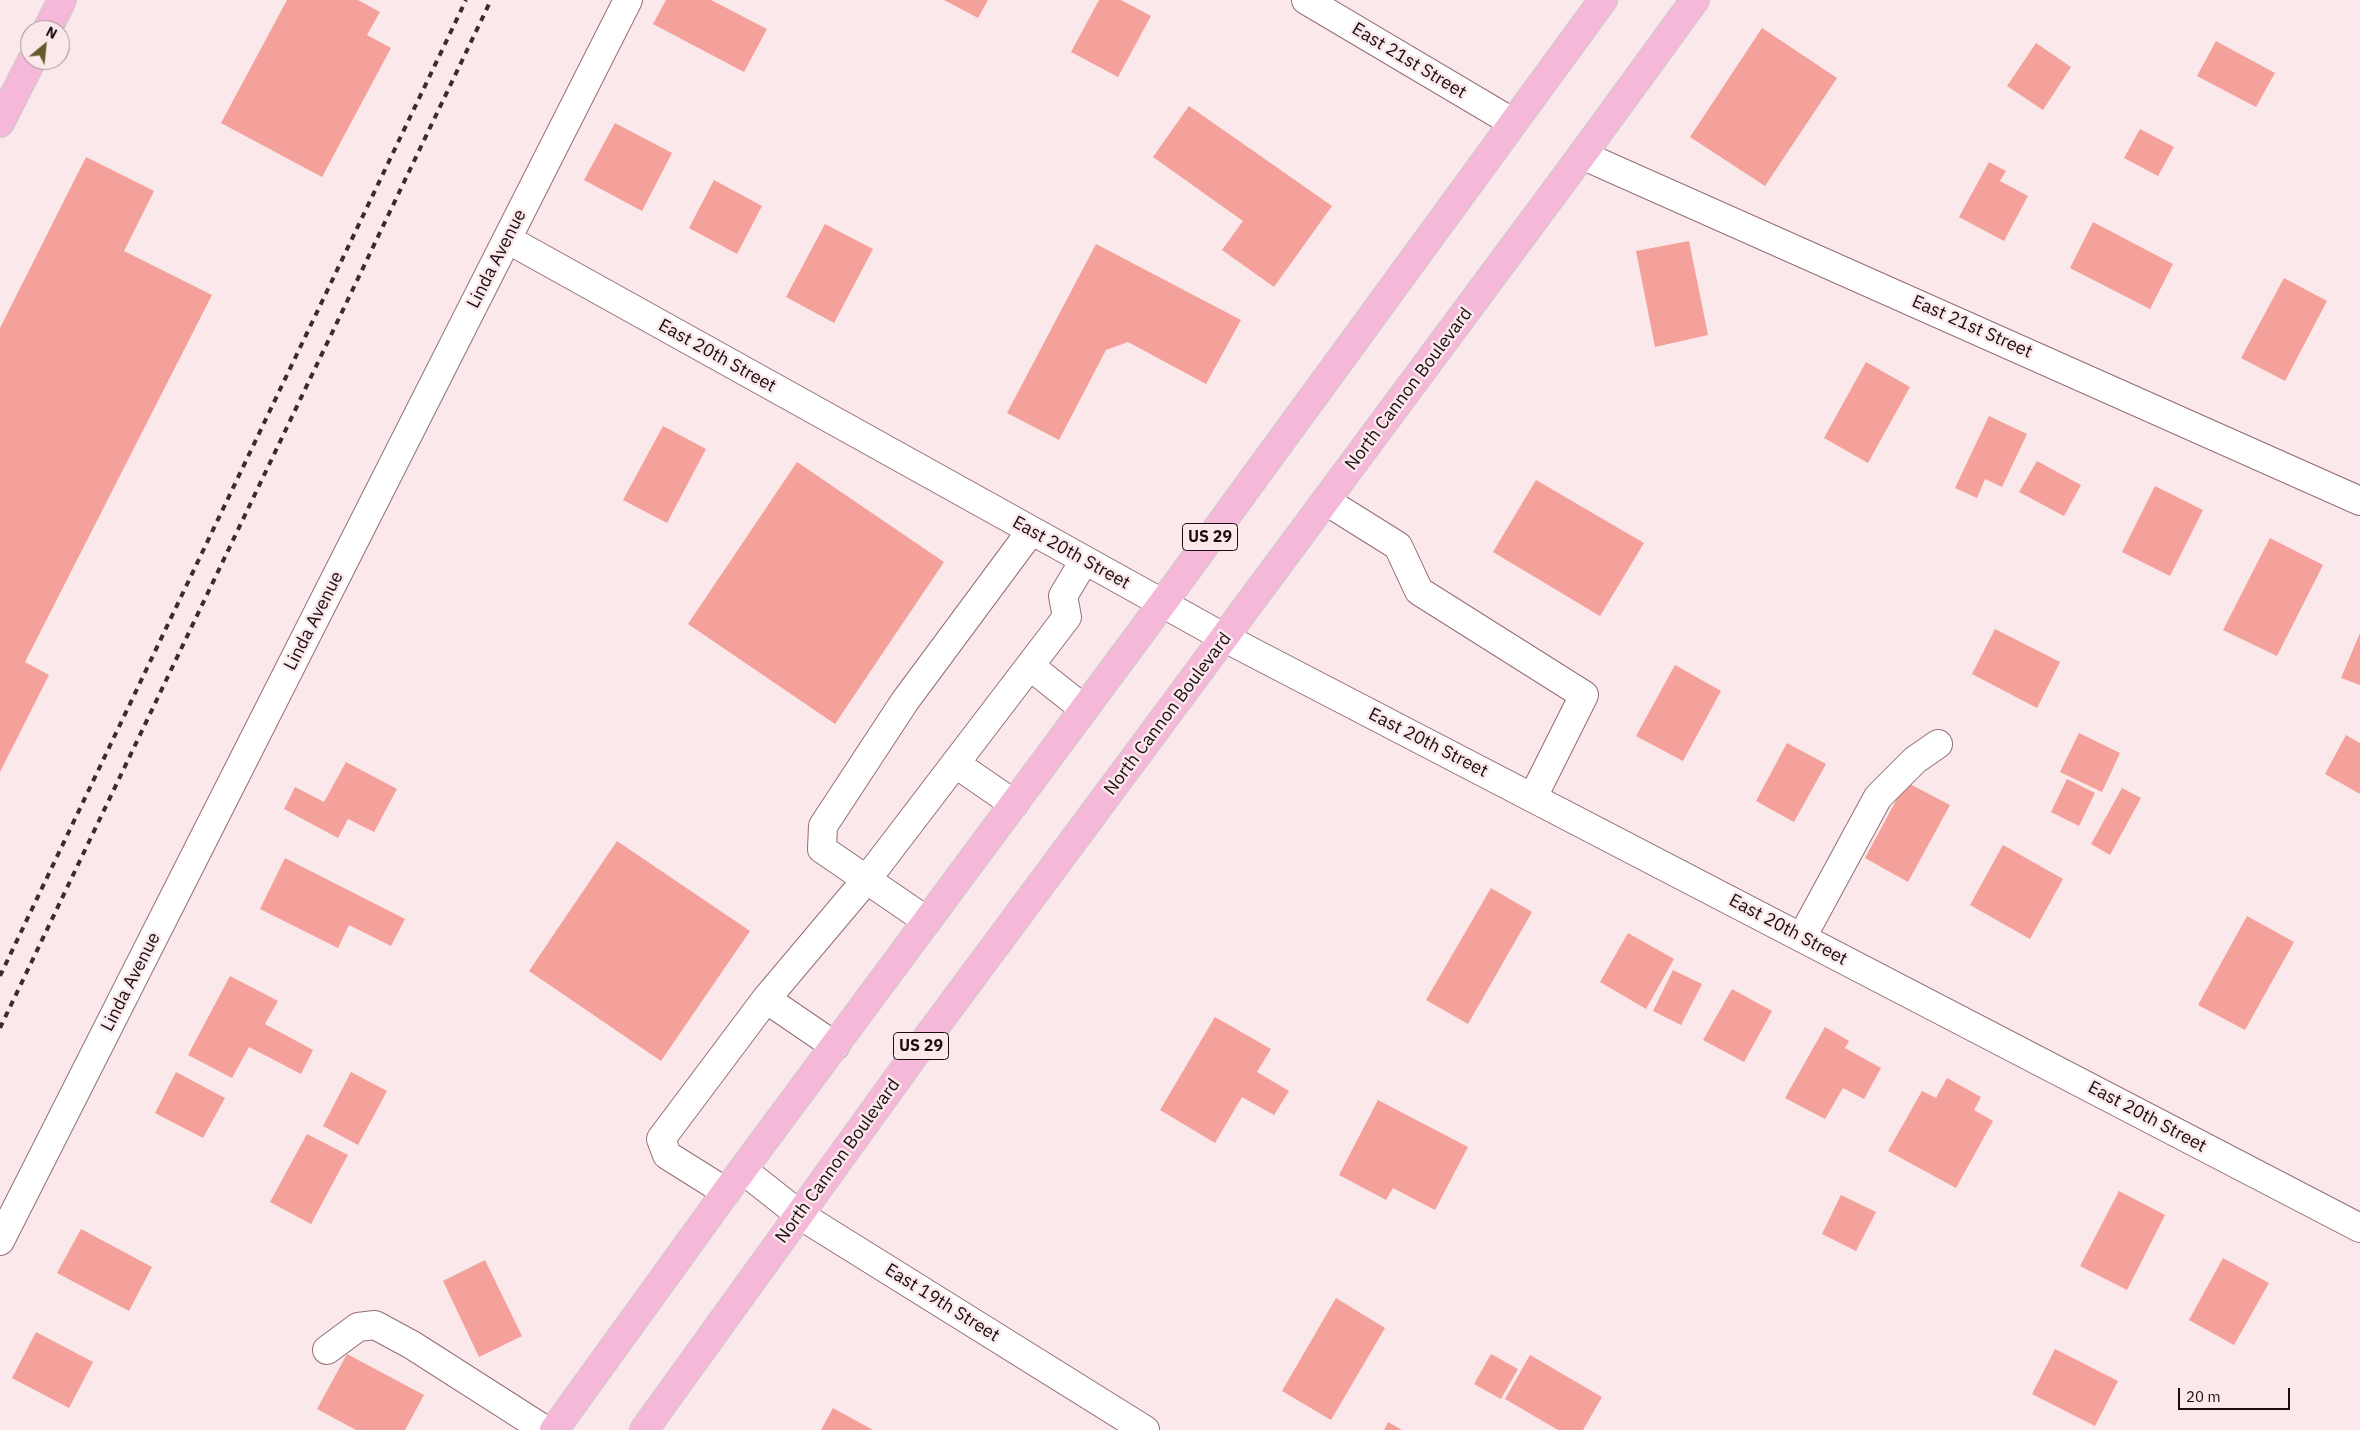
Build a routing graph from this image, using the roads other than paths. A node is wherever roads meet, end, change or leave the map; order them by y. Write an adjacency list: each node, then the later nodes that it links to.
1 (62, 0): 6 (main road)
2 (628, 0): 11 (street, Linda Avenue)
3 (1306, 0): 8 (street, East 21st Street)
4 (1602, 0): 8 (main road, US 29)
5 (1695, 0): 10 (main road, North Cannon Boulevard / US 29)
6 (52, 20)
7 (27, 70): 9 (main road)
8 (1512, 122): 16 (main road, US 29)
9 (0, 123)
10 (1582, 155): 12 (main road, North Cannon Boulevard / US 29); 13 (street, East 21st Street)
11 (507, 239): 14 (street, East 20th Street); 33 (street, Linda Avenue)
12 (1326, 501): 17 (main road, North Cannon Boulevard / US 29); 22 (street)
13 (2360, 501)
14 (1031, 531): 15 (street, East 20th Street); 24 (street)
15 (1084, 561): 16 (street, East 20th Street); 18 (street)
16 (1162, 604): 17 (street, East 20th Street); 19 (main road, US 29)
17 (1224, 638): 22 (street, East 20th Street); 31 (main road, North Cannon Boulevard / US 29)
18 (1030, 666): 19 (street); 21 (street)
19 (1084, 709): 23 (main road, US 29)
20 (1938, 744): 26 (street)
21 (956, 764): 23 (street); 24 (street)
22 (1532, 798): 26 (street, East 20th Street)
23 (1014, 804): 25 (main road, US 29)
24 (867, 879): 25 (street); 27 (street)
25 (927, 921): 28 (main road, US 29)
26 (1802, 937): 32 (street, East 20th Street)
27 (766, 999): 28 (street); 30 (street)
28 (834, 1046): 29 (main road, US 29)
29 (743, 1170): 30 (main road, US 29); 31 (street, East 19th Street)
30 (726, 1192): 36 (main road, US 29)
31 (800, 1215): 37 (main road, North Cannon Boulevard / US 29); 38 (street, East 19th Street)
32 (2360, 1228)
33 (0, 1241)
34 (327, 1350): 35 (street)
35 (545, 1430)
36 (554, 1430)
37 (644, 1430)
38 (1145, 1430)

